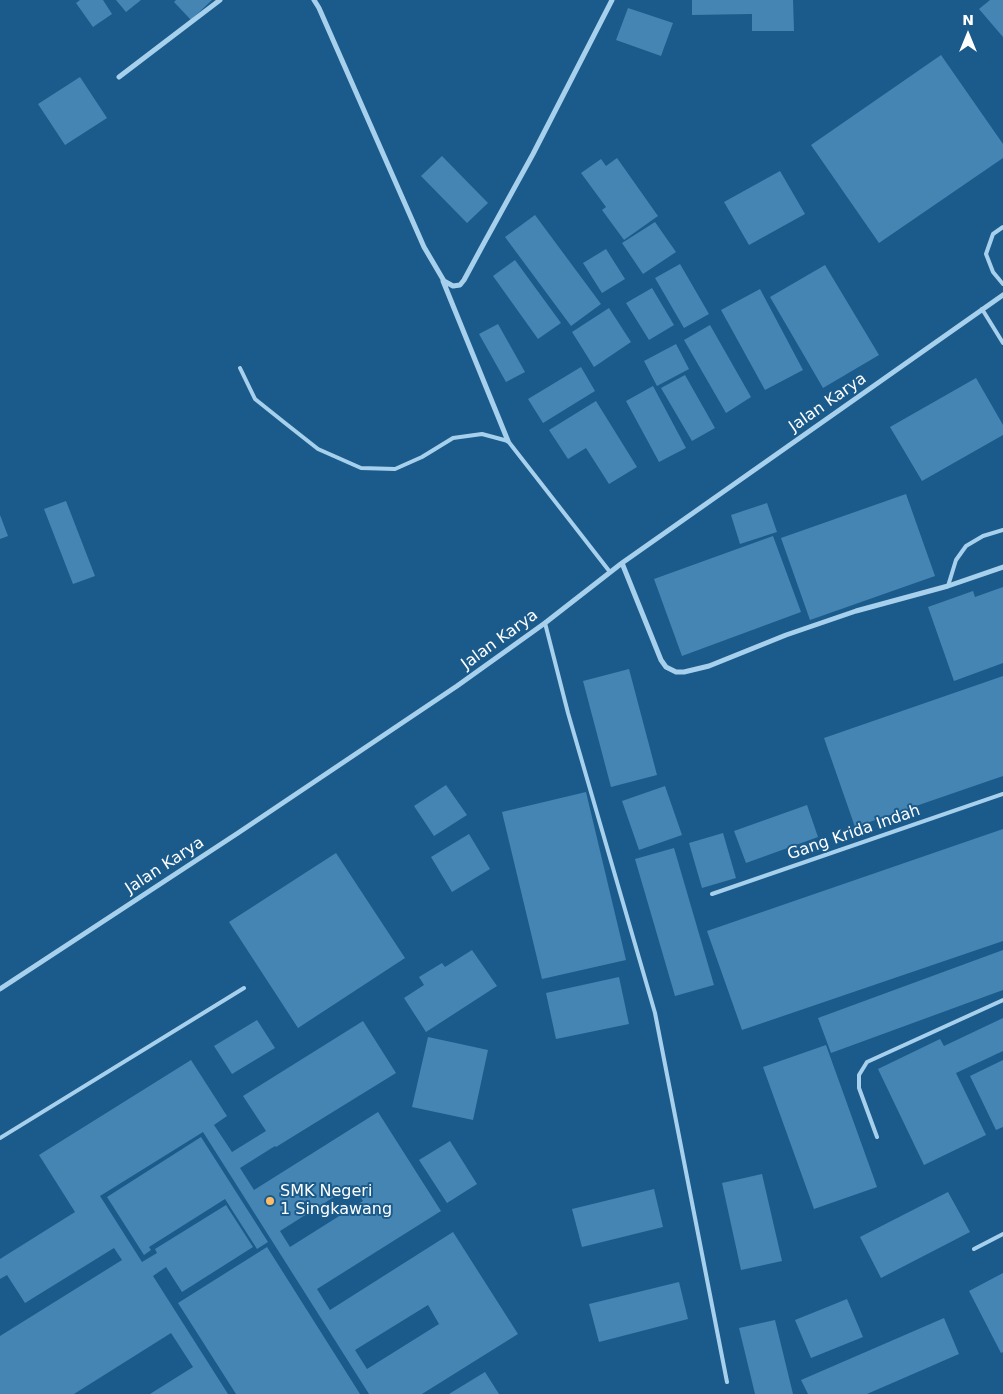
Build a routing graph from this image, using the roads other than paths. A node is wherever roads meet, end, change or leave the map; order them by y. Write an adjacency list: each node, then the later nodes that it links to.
1 (220, 0): 4 (street)
2 (314, 0): 6 (street)
3 (612, 0): 6 (street)
4 (119, 77)
5 (1003, 227): 7 (lane)
6 (442, 278): 12 (street)
7 (1003, 284)
8 (1003, 295): 9 (street, Jalan Karya)
9 (982, 309): 10 (lane); 14 (street, Jalan Karya)
10 (1003, 343)
11 (240, 368): 12 (lane)
12 (508, 441): 16 (lane)
13 (1003, 530): 17 (lane)
14 (622, 563): 16 (street, Jalan Karya); 17 (street)
15 (1003, 568): 17 (street)
16 (610, 572): 18 (street, Jalan Karya)
17 (948, 586)
18 (545, 623): 22 (street, Jalan Karya); 28 (lane)
19 (1003, 794): 20 (lane, Gang Krida Indah)
20 (712, 894)
21 (244, 988): 25 (lane)
22 (0, 989)
23 (1003, 1000): 24 (lane)
24 (877, 1136)
25 (0, 1138)
26 (1003, 1234): 27 (lane)
27 (974, 1249)
28 (727, 1382)

